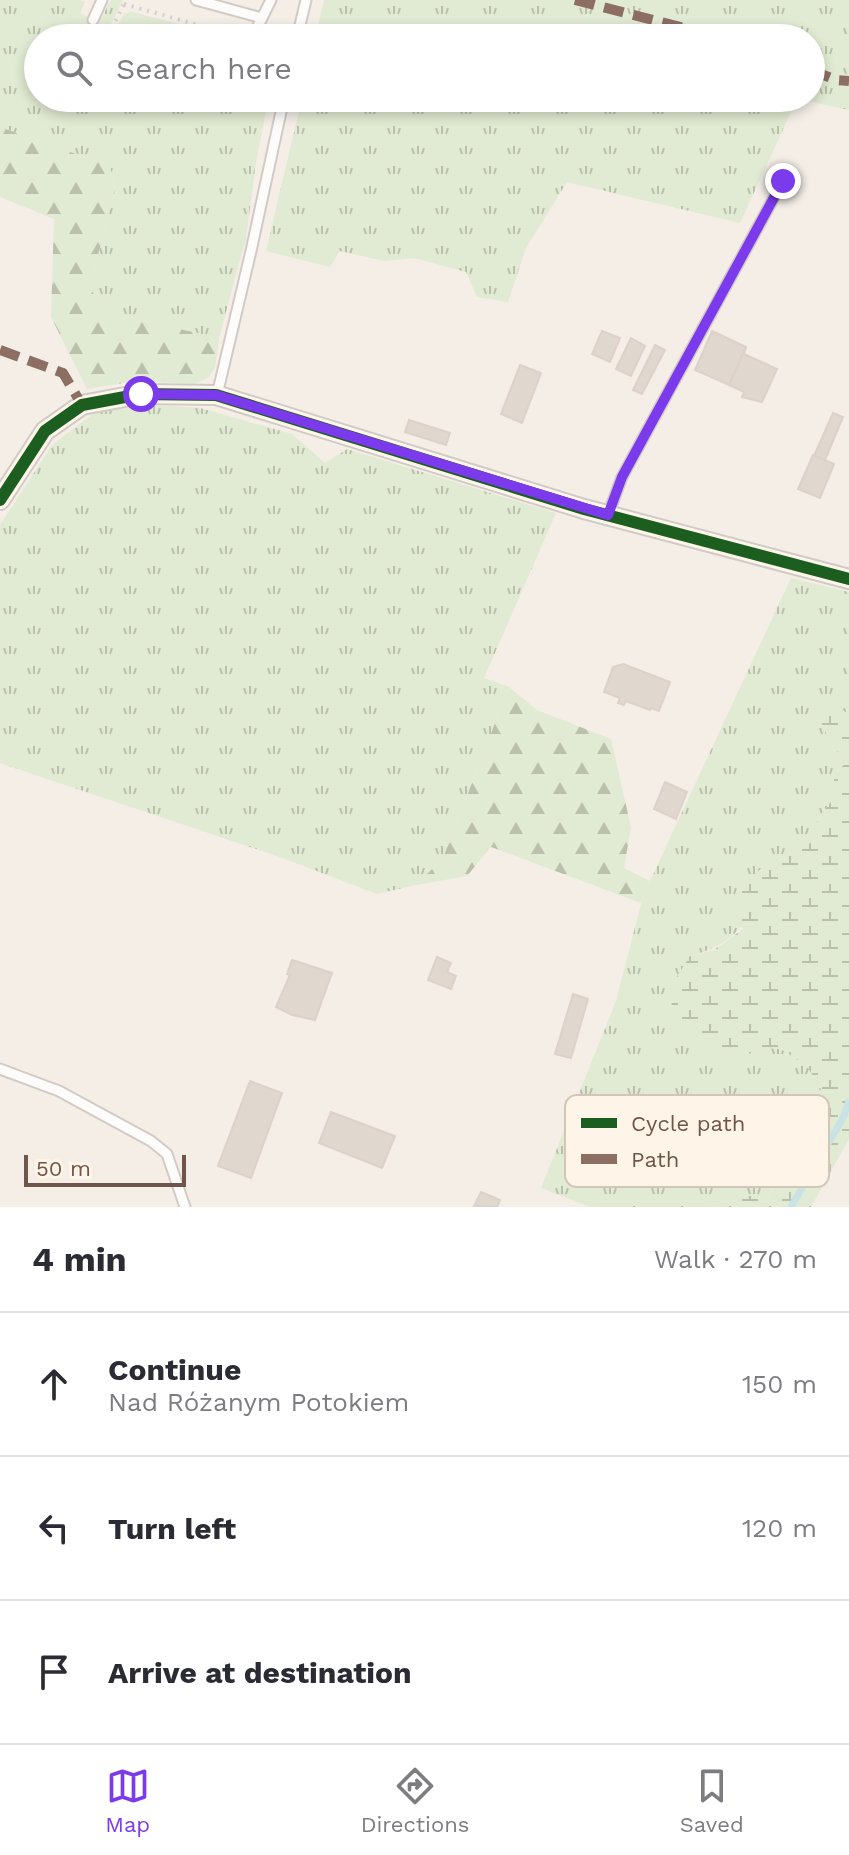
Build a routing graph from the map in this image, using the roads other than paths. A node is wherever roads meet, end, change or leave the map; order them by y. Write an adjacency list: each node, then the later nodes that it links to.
1 (102, 0): 6 (lane)
2 (196, 0): 5 (lane)
3 (271, 0): 5 (lane)
4 (306, 0): 8 (lane)
5 (262, 18): 7 (lane)
6 (93, 20)
7 (259, 24)
8 (300, 24)
9 (281, 112): 11 (lane)
10 (783, 181): 13 (lane)
11 (216, 395): 12 (street); 13 (street)
12 (0, 500)
13 (608, 515): 14 (street)
14 (849, 579)
15 (0, 1069): 16 (lane)
16 (185, 1207)

